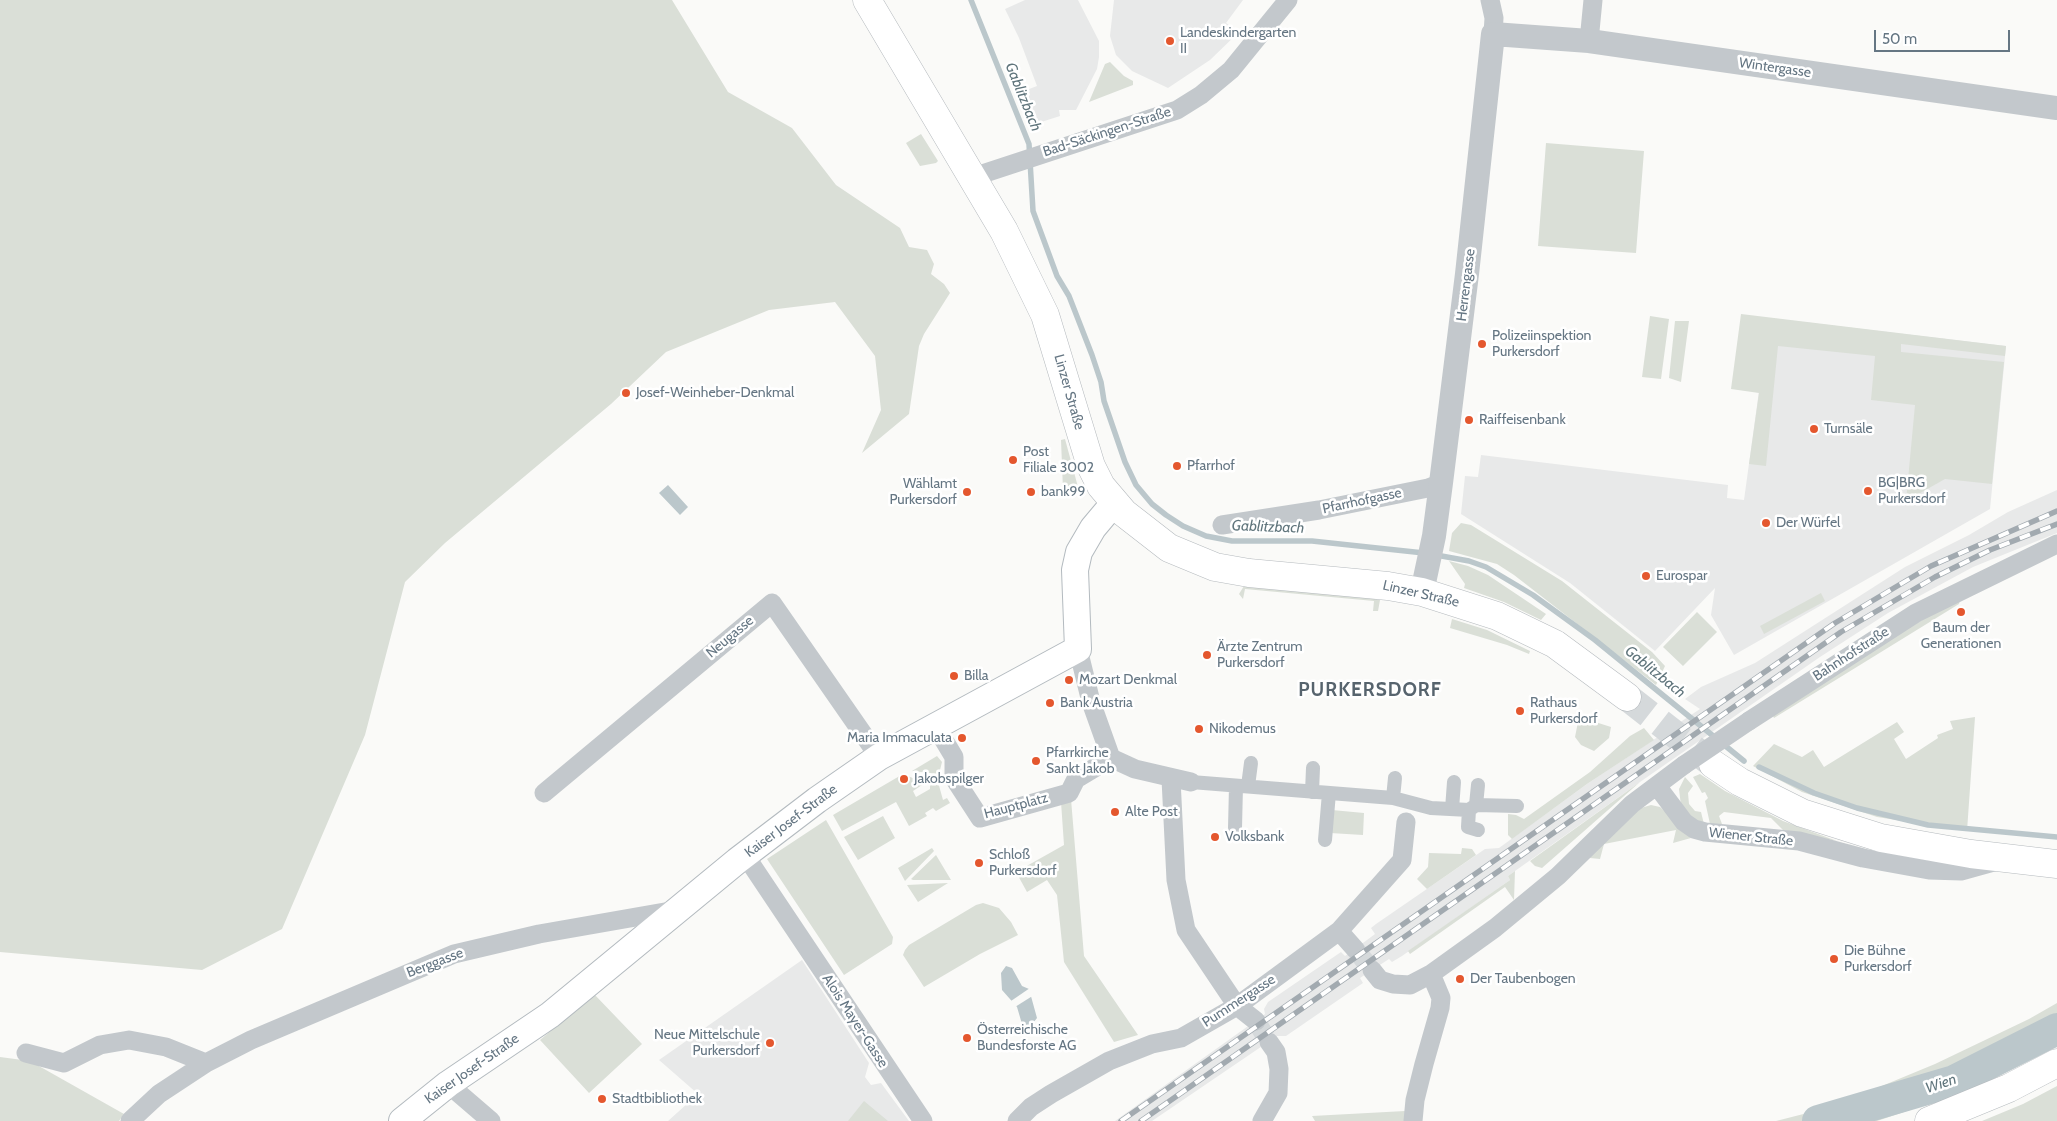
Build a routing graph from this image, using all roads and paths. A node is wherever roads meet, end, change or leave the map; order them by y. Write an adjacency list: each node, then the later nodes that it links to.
1 (867, 0): 8 (main road, Linzer Straße)
2 (1288, 0): 8 (street, Bad-Säckingen-Straße)
3 (1490, 0): 5 (street)
4 (1593, 0): 6 (street)
5 (1493, 34): 6 (street, Wintergasse); 9 (street, Herrengasse)
6 (1589, 41): 7 (street, Wintergasse)
7 (2057, 108)
8 (973, 178): 10 (main road, Linzer Straße)
9 (1441, 483): 11 (street, Pfarrhofgasse); 13 (street, Herrengasse)
10 (1114, 503): 13 (main road, Linzer Straße); 14 (main road)
11 (1222, 525)
12 (2057, 544): 28 (street, Bahnhofstraße, bridge)
13 (1422, 592): 15 (main road, Linzer Straße)
14 (1078, 650): 16 (main road, Kaiser Josef-Straße); 18 (street)
15 (1627, 697)
16 (936, 727): 17 (main road, Kaiser Josef-Straße); 18 (street, Hauptplatz)
17 (879, 757): 29 (street, Neugasse); 40 (main road, Kaiser Josef-Straße)
18 (1111, 758): 23 (street)
19 (1251, 763): 27 (street)
20 (1713, 764): 41 (main road, Wiener Straße)
21 (1313, 768): 30 (street)
22 (1395, 778): 32 (street)
23 (1172, 779): 24 (street); 48 (street)
24 (1191, 782): 27 (street)
25 (1454, 782): 35 (street)
26 (1478, 785): 34 (street)
27 (1242, 786): 30 (street); 37 (street)
28 (1657, 786): 41 (street, Wiener Straße); 47 (street)
29 (544, 792)
30 (1312, 792): 31 (street)
31 (1329, 793): 32 (street); 39 (street)
32 (1400, 800): 35 (street); 36 (street)
33 (1517, 806): 34 (street)
34 (1473, 807): 35 (street); 38 (street)
35 (1452, 809)
36 (1406, 822): 44 (street, Pummergasse)
37 (1235, 828)
38 (1478, 830)
39 (1325, 840)
40 (745, 855): 43 (main road, Kaiser Josef-Straße); 59 (street, Alois Mayer-Gasse)
41 (2005, 858): 42 (main road, Wiener Straße)
42 (2057, 864)
43 (678, 909): 52 (street, Berggasse); 54 (main road, Kaiser Josef-Straße)
44 (1339, 931): 45 (street); 48 (street, Pummergasse)
45 (1355, 949)
46 (1372, 970): 47 (street)
47 (1431, 974): 55 (street)
48 (1232, 999): 49 (street); 60 (street, Pummergasse)
49 (1256, 1021)
50 (1268, 1042): 61 (street)
51 (26, 1053): 52 (street)
52 (206, 1062): 56 (street, Berggasse)
53 (2057, 1063): 62 (main road)
54 (448, 1084): 57 (main road, Kaiser Josef-Straße); 58 (street)
55 (1413, 1120)
56 (130, 1121)
57 (402, 1121)
58 (491, 1121)
59 (923, 1121)
60 (1017, 1121)
61 (1262, 1121)
62 (1929, 1121)

